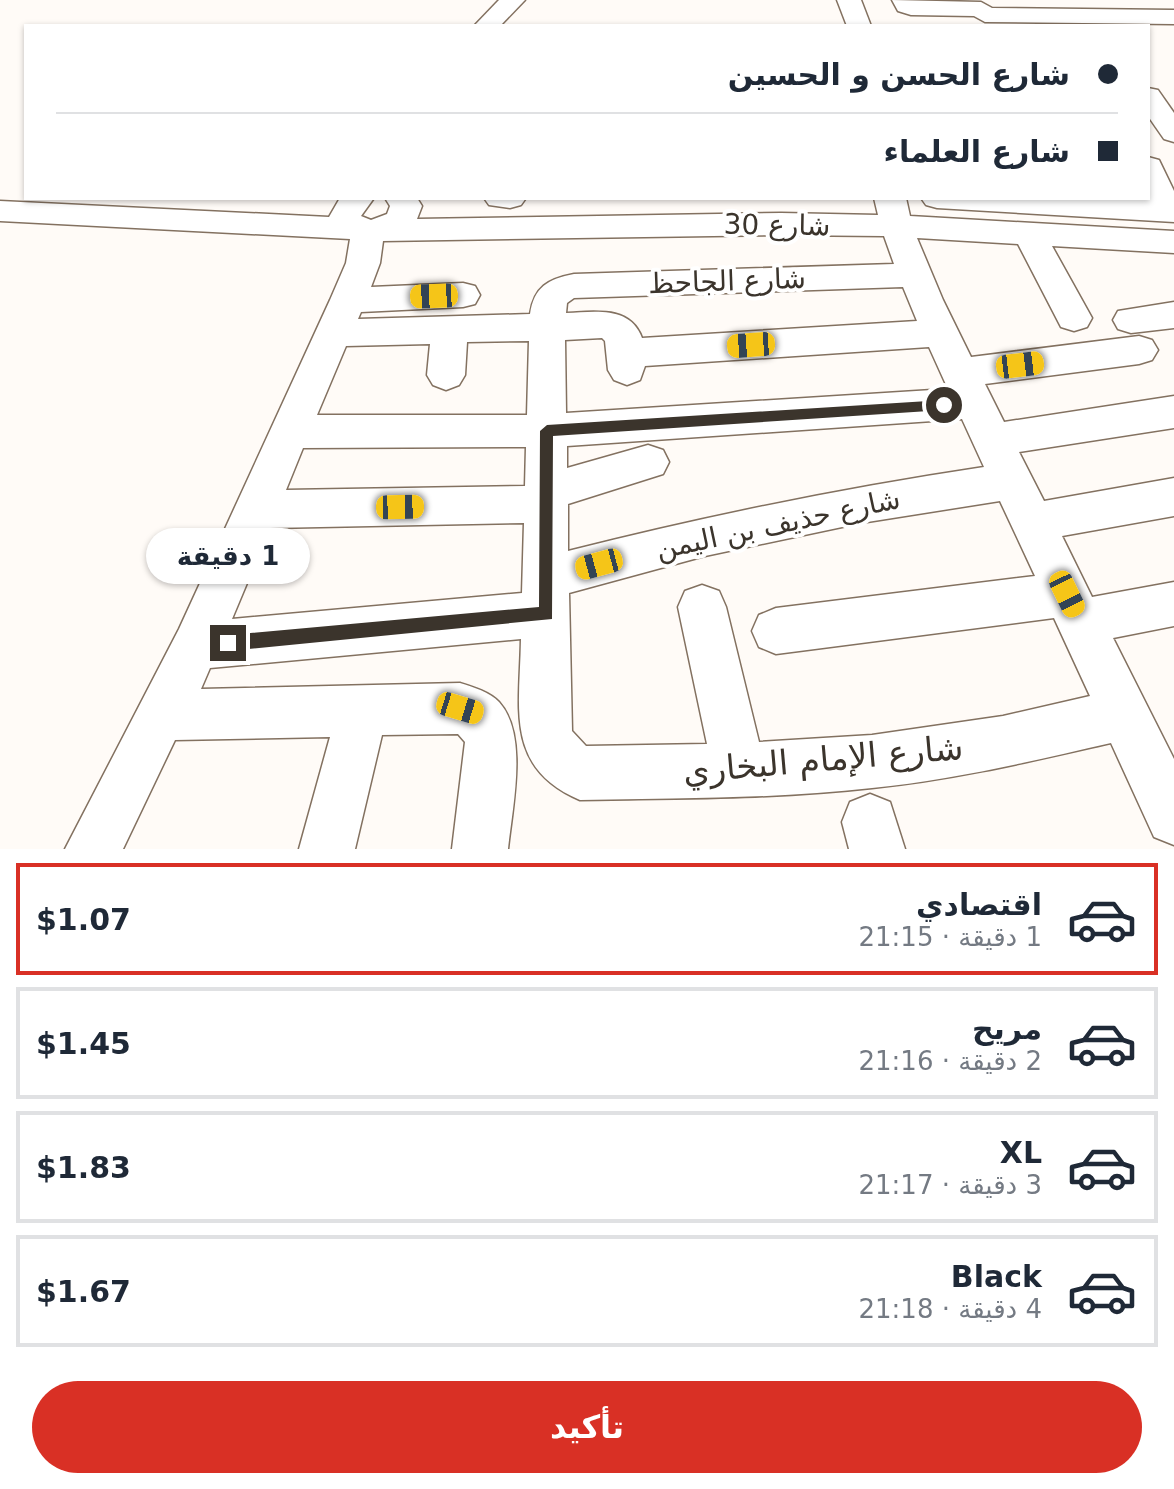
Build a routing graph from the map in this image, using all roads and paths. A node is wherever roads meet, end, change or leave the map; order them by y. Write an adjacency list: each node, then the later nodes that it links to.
1 (513, 0): 8 (street)
2 (849, 0): 9 (street)
3 (904, 0): 5 (street)
4 (1158, 11): 7 (street)
5 (983, 12): 6 (street)
6 (1044, 14): 7 (street)
7 (1102, 14)
8 (488, 24)
9 (858, 24)
10 (1150, 76): 11 (street)
11 (1150, 93)
12 (1150, 97): 13 (street)
13 (1174, 133)
14 (1150, 173): 22 (street)
15 (0, 183): 16 (street)
16 (24, 184)
17 (402, 200): 21 (street)
18 (953, 200): 22 (street)
19 (0, 211): 21 (street, شارع 30)
20 (893, 212): 21 (street, شارع 30); 23 (street, شارع 30); 25 (street)
21 (366, 222): 28 (street)
22 (1166, 227): 23 (street, شارع 30); 24 (street)
23 (1030, 235): 30 (street)
24 (1174, 268)
25 (914, 275): 29 (street, شارع الجاحظ); 31 (street)
26 (456, 312): 28 (street); 29 (street); 32 (street)
27 (1174, 315): 33 (street)
28 (341, 316): 36 (street)
29 (548, 316): 31 (street); 35 (street)
30 (1074, 318)
31 (941, 333): 33 (street)
32 (446, 375)
33 (976, 406): 34 (street); 35 (street); 38 (street)
34 (1174, 412)
35 (547, 431): 36 (street); 40 (street)
36 (288, 432): 41 (street)
37 (648, 462): 40 (street)
38 (1012, 481): 42 (street); 43 (street, شارع حذيف بن اليمن)
39 (1174, 497): 42 (street)
40 (546, 498): 41 (street); 43 (street)
41 (254, 509): 48 (street)
42 (1032, 522): 46 (street)
43 (546, 596): 48 (street, شارع حذيف بن اليمن); 52 (street, شارع الإمام البخاري)
44 (1174, 604): 46 (street)
45 (702, 607): 52 (street)
46 (1074, 608): 47 (street); 51 (street)
47 (776, 631)
48 (196, 646): 50 (street)
49 (363, 710): 50 (street); 55 (street); 56 (street)
50 (163, 715): 54 (street)
51 (1146, 732): 52 (street, شارع الإمام البخاري); 53 (street)
52 (739, 770)
53 (1174, 817)
54 (93, 849)
55 (327, 849)
56 (480, 849)

